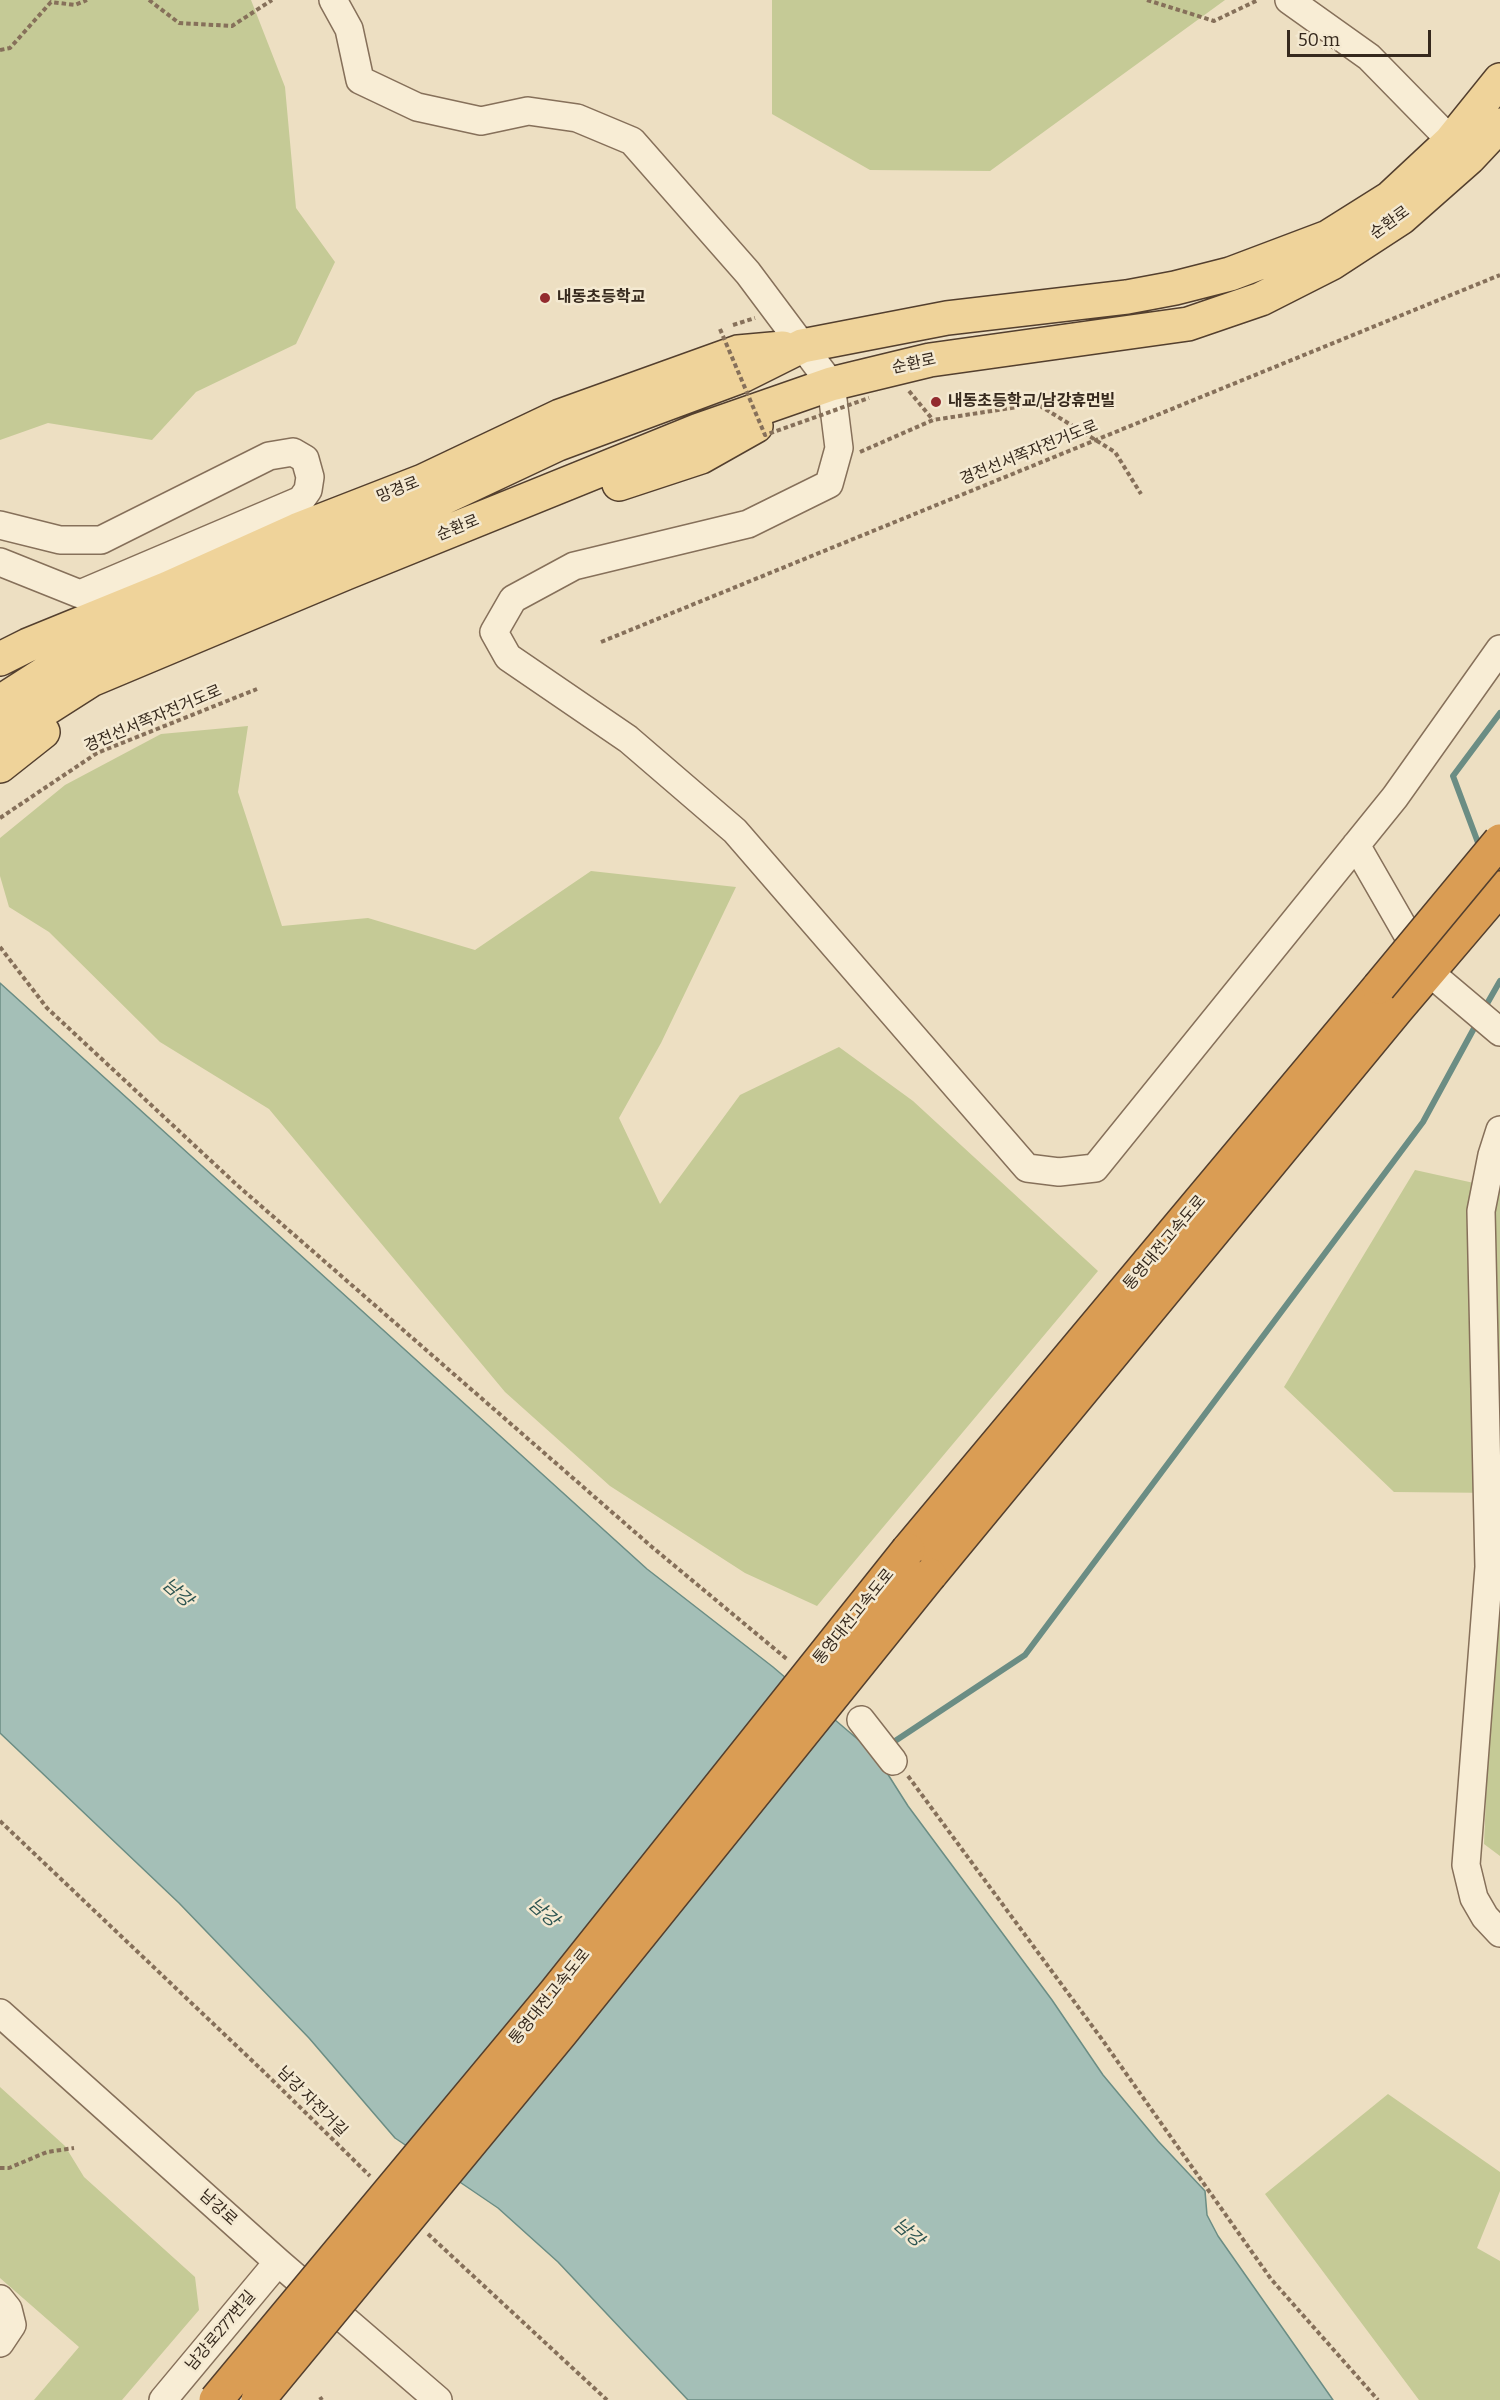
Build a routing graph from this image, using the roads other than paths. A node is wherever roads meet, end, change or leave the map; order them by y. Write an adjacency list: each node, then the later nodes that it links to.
1 (333, 0): 6 (street)
2 (1289, 0): 5 (street)
3 (1500, 80): 5 (main road, 순환로)
4 (1500, 125): 5 (main road, 순환로)
5 (1460, 150): 6 (main road, 순환로); 7 (main road, 순환로)
6 (802, 346): 7 (street); 9 (main road, 순환로); 12 (main road, 망경로)
7 (831, 384): 9 (main road, 순환로); 15 (main road); 17 (street)
8 (0, 525): 10 (street)
9 (343, 560): 13 (main road); 14 (main road)
10 (0, 562)
11 (1500, 649): 17 (street)
12 (0, 659)
13 (0, 702)
14 (0, 738)
15 (0, 766)
16 (1500, 841): 20 (highway, 통영대전고속도로, bridge)
17 (1356, 845): 19 (street)
18 (1500, 888): 19 (highway, 통영대전고속도로)
19 (1429, 972): 20 (highway, 통영대전고속도로); 21 (street)
20 (1388, 998): 31 (highway, 통영대전고속도로, bridge); 32 (highway, 통영대전고속도로, bridge)
21 (1500, 1032)
22 (1500, 1130): 25 (street)
23 (861, 1720): 24 (street)
24 (893, 1761)
25 (1500, 1933)
26 (0, 2013): 27 (street, 남강로)
27 (279, 2262): 30 (street, 남강로277번길); 33 (street, 남강로)
28 (0, 2299): 29 (street)
29 (0, 2343)
30 (163, 2400)
31 (216, 2400)
32 (258, 2400)
33 (438, 2400)

